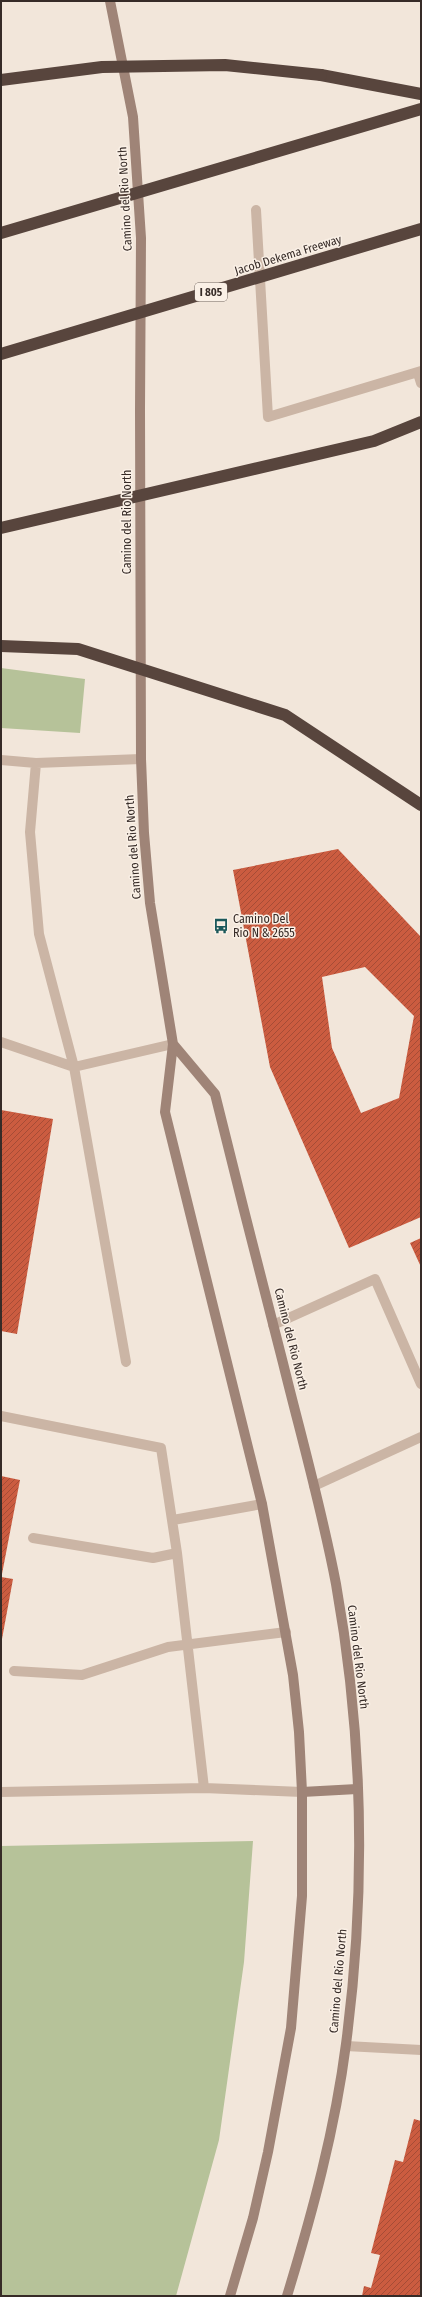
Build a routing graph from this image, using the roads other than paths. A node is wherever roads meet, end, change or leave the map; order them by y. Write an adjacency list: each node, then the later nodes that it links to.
1 (110, 1): 14 (main road, Camino del Rio North)
2 (1, 80): 3 (highway, bridge)
3 (421, 94)
4 (421, 109): 7 (highway, bridge)
5 (256, 210): 9 (lane)
6 (421, 230): 8 (highway, Jacob Dekema Freeway / I 805, bridge)
7 (1, 233)
8 (1, 354)
9 (420, 372): 10 (lane)
10 (421, 383)
11 (421, 422): 12 (highway, bridge)
12 (1, 528)
13 (1, 646): 17 (highway, bridge)
14 (142, 759): 16 (lane); 19 (main road, Camino del Rio North)
15 (1, 760): 16 (lane)
16 (36, 763): 20 (lane)
17 (421, 805)
18 (1, 1042): 20 (lane)
19 (173, 1044): 20 (lane); 21 (main road, Camino del Rio North); 27 (main road, Camino del Rio North)
20 (74, 1067): 22 (lane)
21 (273, 1325): 23 (lane); 26 (main road, Camino del Rio North)
22 (126, 1362)
23 (421, 1384)
24 (1, 1416): 28 (lane)
25 (421, 1437): 26 (lane)
26 (314, 1486): 35 (main road, Camino del Rio North)
27 (262, 1504): 28 (lane); 31 (main road, Camino del Rio North)
28 (173, 1520): 30 (lane)
29 (33, 1538): 30 (lane)
30 (177, 1553): 32 (lane)
31 (286, 1632): 32 (lane); 37 (main road, Camino del Rio North)
32 (189, 1644): 33 (lane); 34 (lane)
33 (14, 1671)
34 (204, 1788): 36 (lane); 37 (lane)
35 (357, 1789): 37 (main road); 38 (main road, Camino del Rio North)
36 (1, 1792)
37 (302, 1792): 40 (main road, Camino del Rio North)
38 (346, 2046): 39 (lane); 41 (main road, Camino del Rio North)
39 (421, 2050)
40 (230, 2296)
41 (287, 2296)

